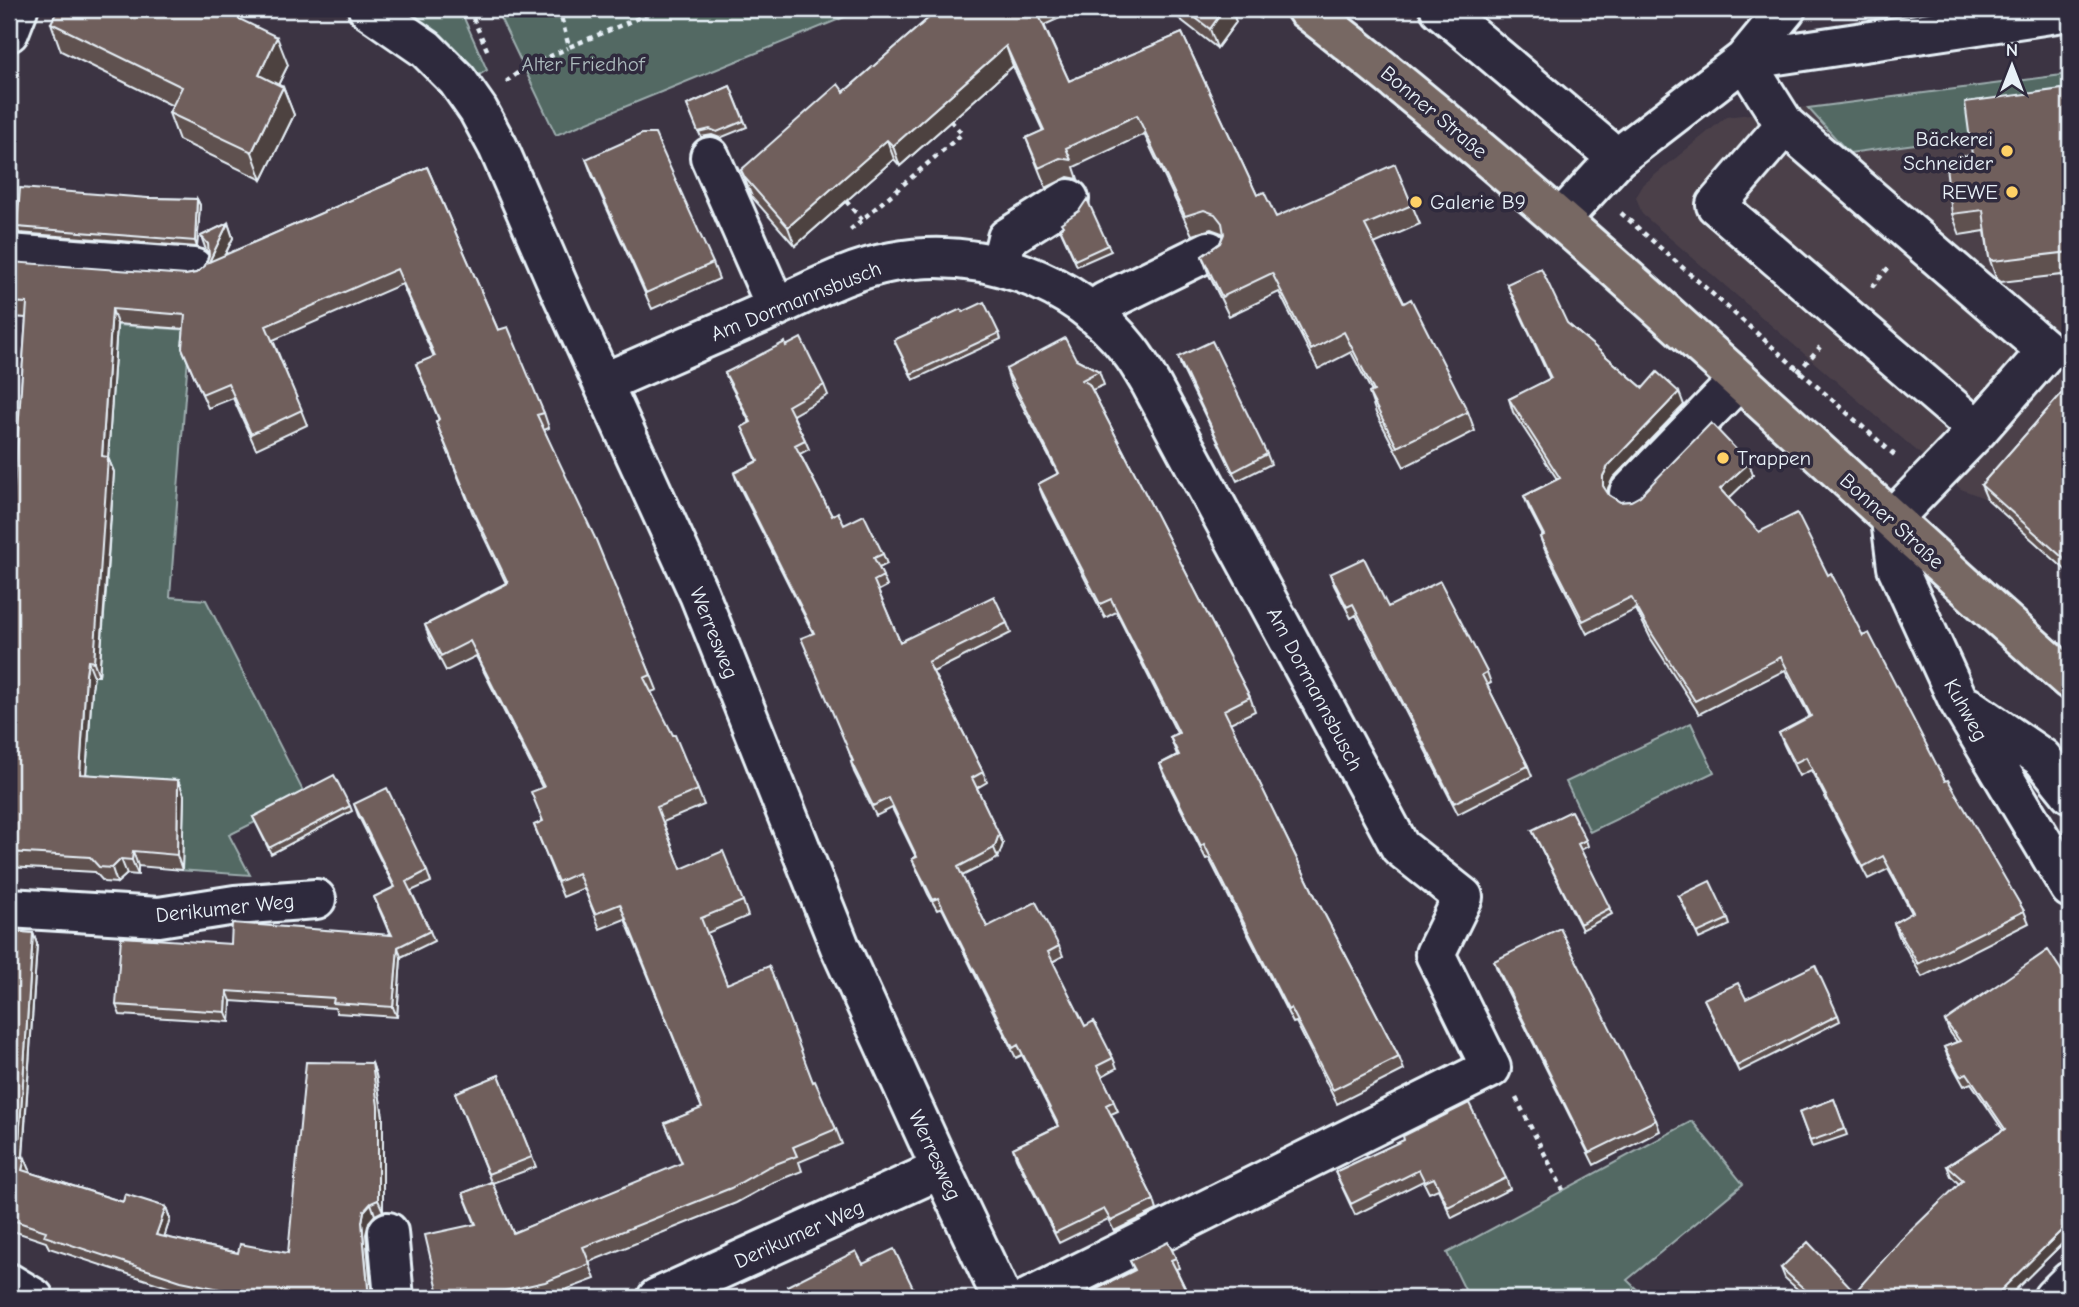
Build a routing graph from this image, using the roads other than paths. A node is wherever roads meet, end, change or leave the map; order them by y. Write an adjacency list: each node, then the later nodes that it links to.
1 (18, 9): 7 (street)
2 (368, 9): 21 (street, Werresweg)
3 (1306, 9): 13 (main road, Bonner Straße)
4 (1440, 9): 11 (street)
5 (1787, 9): 8 (street)
6 (2070, 12): 8 (street)
7 (9, 32)
8 (1744, 60): 9 (street); 11 (street)
9 (1785, 125): 22 (street); 22 (street)
10 (710, 157): 18 (street)
11 (1617, 158): 13 (street)
12 (1069, 199): 16 (street)
13 (1560, 220): 20 (main road, Bonner Straße)
14 (1209, 251): 19 (street)
15 (9, 254): 17 (street)
16 (1000, 265): 18 (street, Am Dormannsbusch); 19 (street, Am Dormannsbusch)
17 (193, 268)
18 (776, 307): 21 (street, Am Dormannsbusch)
19 (1092, 313): 39 (street, Am Dormannsbusch)
20 (1738, 381): 23 (street); 24 (main road, Bonner Straße)
21 (603, 383): 31 (street, Werresweg)
22 (1978, 430): 24 (street)
23 (1629, 492)
24 (1891, 520): 25 (main road, Bonner Straße); 26 (street, Kuhweg)
25 (2070, 680)
26 (1958, 700): 27 (street); 28 (street, Kuhweg)
27 (2070, 793)
28 (2070, 888)
29 (316, 899): 30 (street, Derikumer Weg)
30 (9, 908)
31 (941, 1169): 37 (street, Derikumer Weg); 38 (street, Werresweg)
32 (388, 1232): 36 (street)
33 (2070, 1281): 40 (street)
34 (9, 1283): 35 (street)
35 (34, 1298)
36 (394, 1298)
37 (657, 1298)
38 (1002, 1298)
39 (1029, 1298)
40 (2053, 1298)

